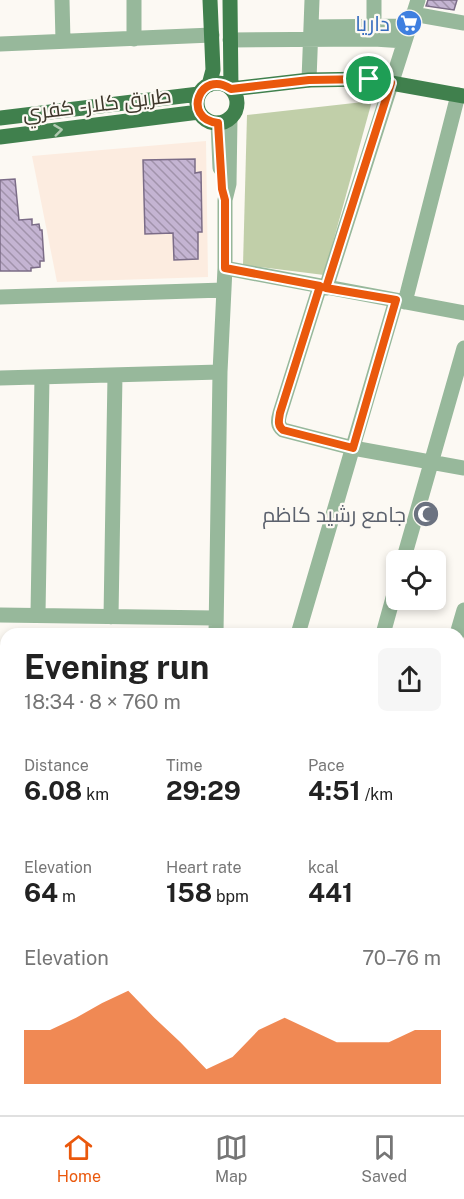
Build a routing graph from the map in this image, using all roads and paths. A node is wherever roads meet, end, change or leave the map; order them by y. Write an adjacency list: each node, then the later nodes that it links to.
1 (62, 0): 14 (street)
2 (134, 0): 12 (street)
3 (210, 0): 11 (main road)
4 (230, 0): 13 (main road)
5 (312, 0): 10 (street)
6 (374, 0): 9 (street)
7 (414, 13): 8 (street); 9 (street); 15 (street)
8 (464, 23)
9 (374, 32): 10 (street); 15 (street)
10 (312, 33): 13 (street); 19 (street)
11 (212, 35): 12 (street); 22 (main road)
12 (134, 39): 14 (street)
13 (230, 40): 21 (main road)
14 (63, 41): 16 (street)
15 (405, 41): 17 (street)
16 (0, 44)
17 (399, 59): 18 (street); 20 (street)
18 (369, 79): 19 (main road); 20 (main road)
19 (309, 80): 21 (main road)
20 (391, 83): 23 (main road); 29 (street)
21 (231, 89): 22 (main road); 26 (main road)
22 (204, 90): 24 (main road); 25 (main road)
23 (461, 96): 32 (street)
24 (199, 112): 26 (main road); 27 (main road, طريق كلار - كفري, one-way to 24)
25 (0, 118)
26 (224, 120): 28 (street)
27 (0, 137)
28 (225, 268): 29 (street); 30 (street)
29 (323, 287): 32 (street); 40 (street)
30 (224, 290): 31 (street); 35 (street)
31 (0, 297)
32 (400, 301): 33 (street); 40 (street)
33 (464, 313)
34 (464, 348): 39 (street)
35 (220, 372): 36 (street); 49 (street)
36 (115, 375): 37 (street); 48 (street)
37 (42, 377): 38 (street); 47 (street)
38 (0, 378)
39 (458, 390): 41 (street)
40 (353, 448): 41 (street); 51 (street)
41 (430, 462): 42 (street); 43 (street)
42 (464, 468)
43 (406, 550)
44 (390, 610): 52 (street)
45 (464, 610): 53 (street)
46 (0, 615): 47 (street)
47 (38, 615): 48 (street)
48 (111, 617): 49 (street)
49 (215, 618): 50 (street)
50 (216, 628)
51 (300, 628)
52 (385, 628)
53 (459, 628)

